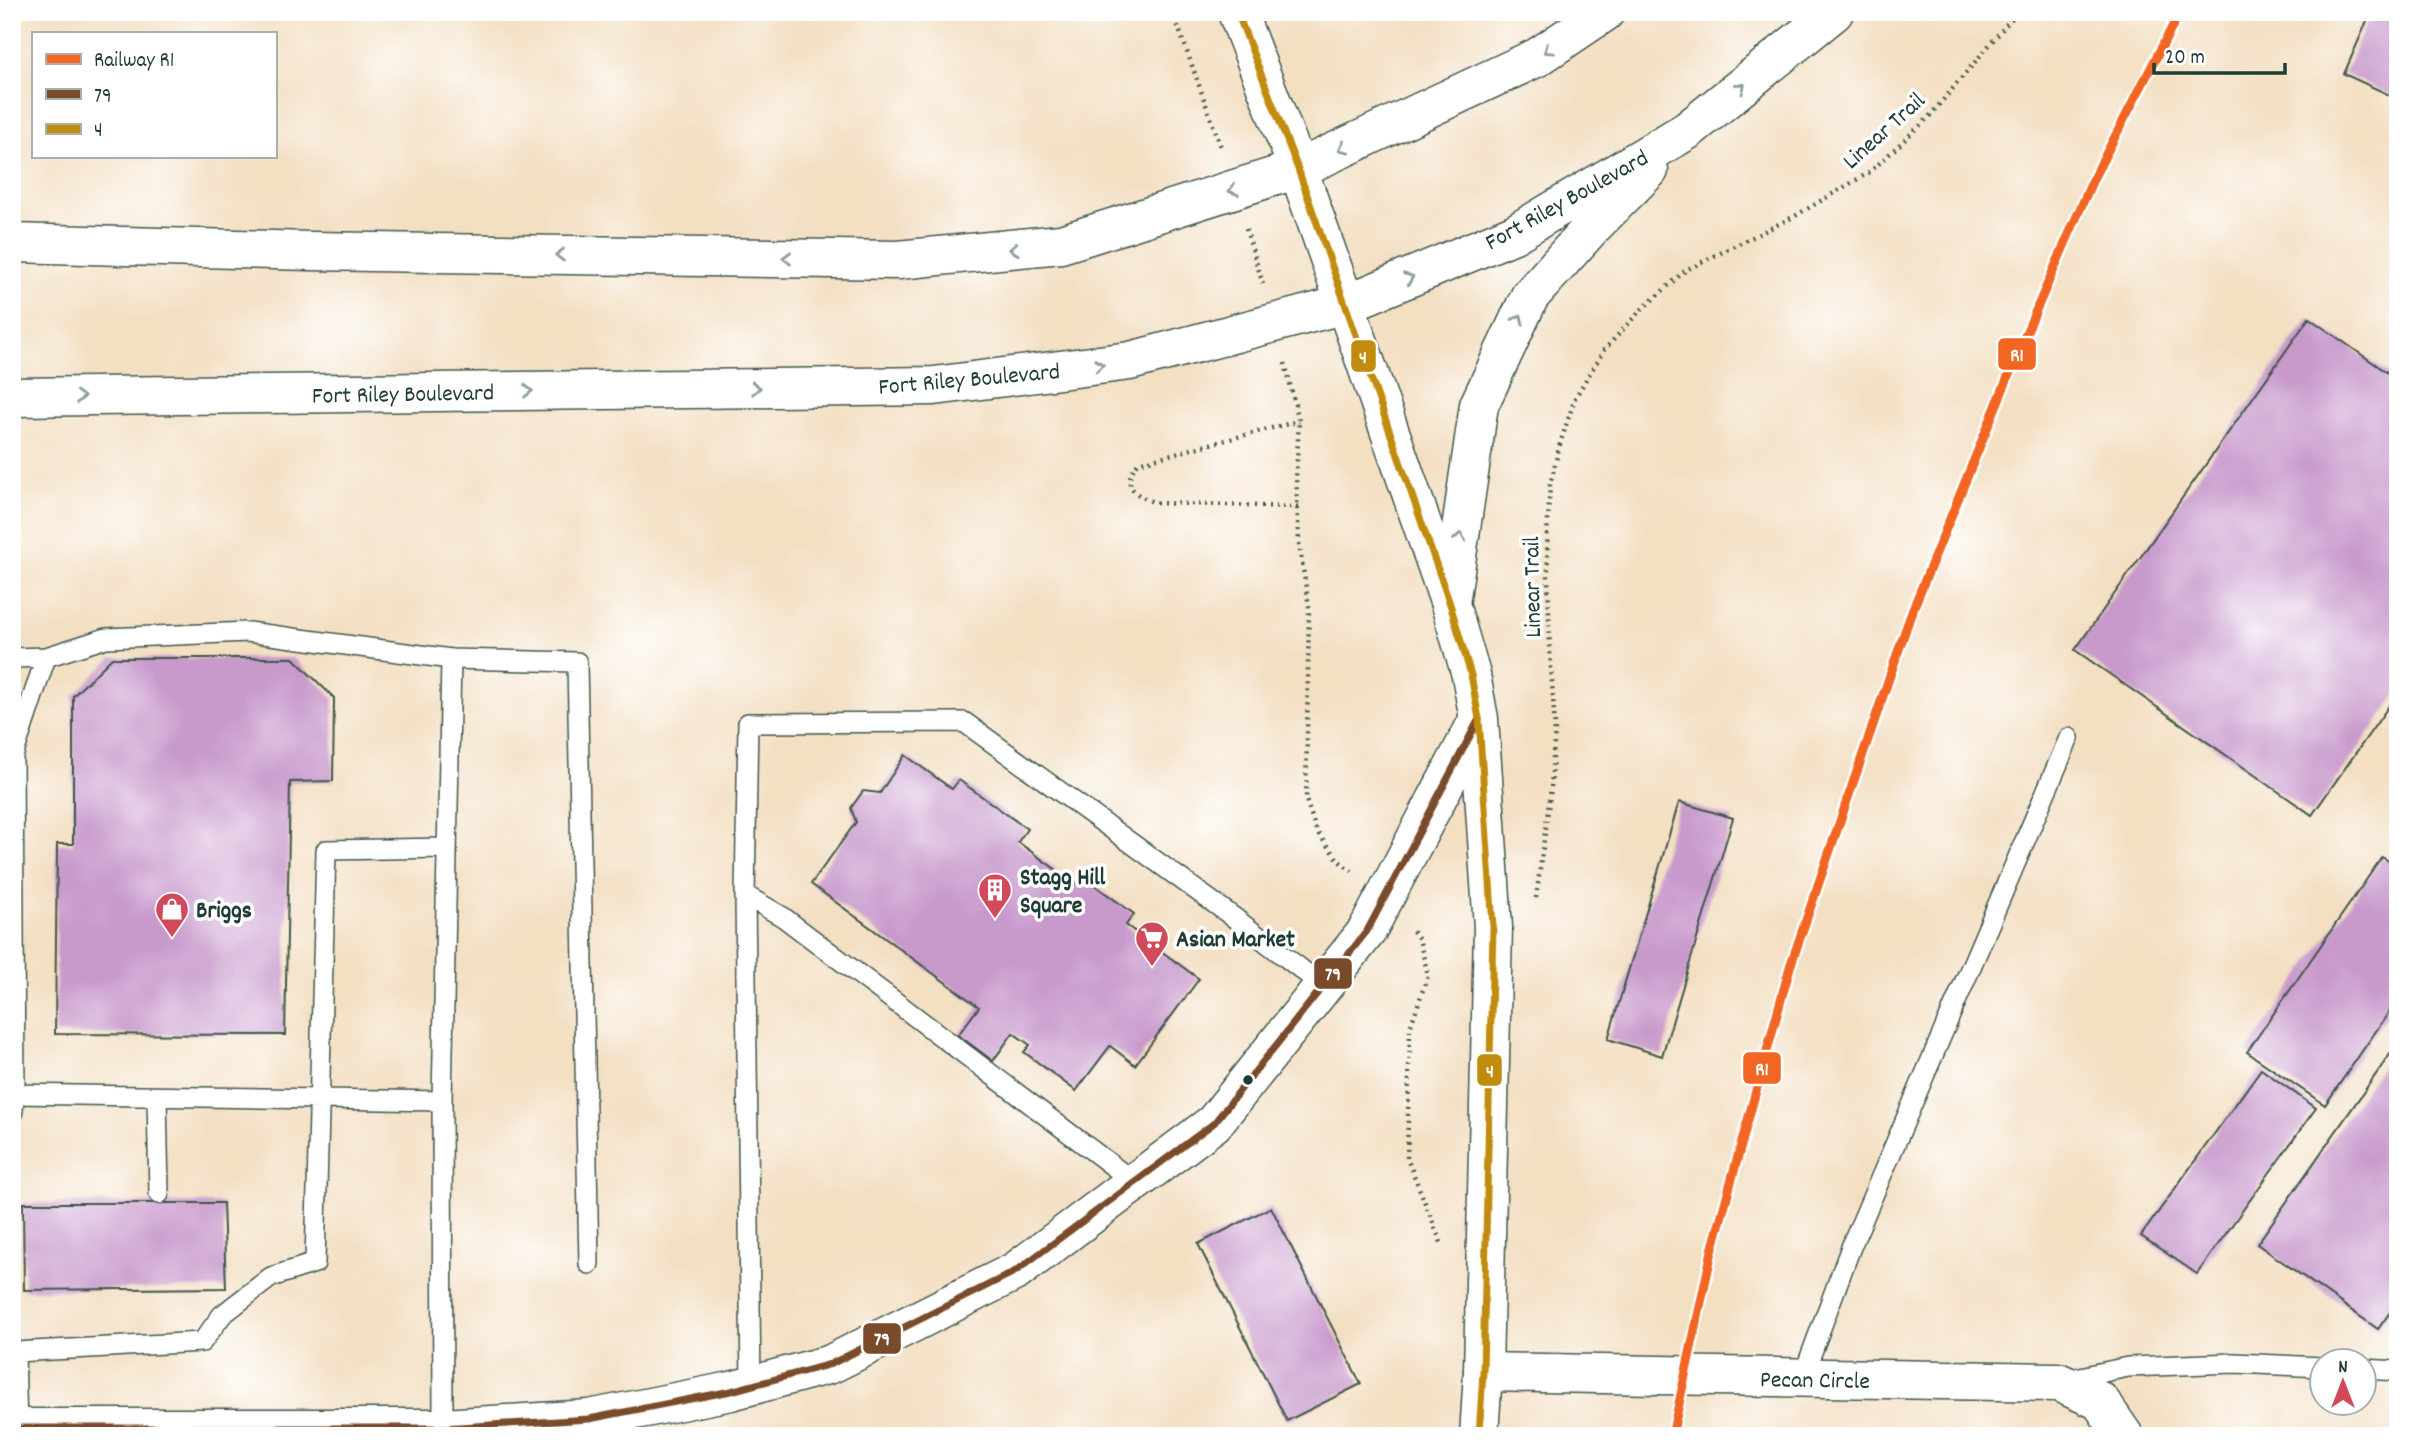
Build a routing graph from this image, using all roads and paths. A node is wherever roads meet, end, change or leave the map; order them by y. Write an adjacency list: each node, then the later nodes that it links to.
1 (1237, 12): 6 (main road)
2 (1605, 12): 6 (main road, one-way to 6)
3 (1834, 12): 5 (main road, Fort Riley Boulevard, one-way to 3)
4 (2017, 12): 21 (path, Linear Trail)
5 (1688, 130): 8 (main road, Fort Riley Boulevard, one-way to 5); 12 (main road, one-way to 5)
6 (1298, 169): 7 (main road, one-way to 7); 8 (main road)
7 (12, 243)
8 (1346, 304): 9 (main road, Fort Riley Boulevard, one-way to 8); 12 (main road)
9 (12, 397)
10 (1296, 476): 11 (path)
11 (1298, 508)
12 (1450, 604): 16 (main road)
13 (46, 657): 14 (lane); 15 (lane); 18 (lane)
14 (12, 658)
15 (451, 659): 19 (lane); 30 (lane)
16 (1479, 719): 22 (main road); 35 (main road)
17 (2069, 738): 36 (lane)
18 (13, 778): 23 (lane)
19 (447, 848): 25 (lane); 26 (lane)
20 (745, 895): 22 (lane); 28 (lane); 38 (lane)
21 (1535, 903)
22 (1323, 986): 28 (main road)
23 (15, 1094): 24 (lane); 27 (lane)
24 (157, 1097): 25 (lane); 29 (lane)
25 (318, 1098): 26 (lane); 31 (lane)
26 (442, 1101): 40 (lane)
27 (12, 1117)
28 (1134, 1182): 38 (main road)
29 (159, 1194)
30 (589, 1264)
31 (14, 1350): 39 (lane)
32 (2308, 1366): 37 (lane)
33 (2378, 1370): 34 (lane)
34 (2398, 1371)
35 (1483, 1373): 36 (main road, Pecan Circle); 42 (main road)
36 (1802, 1379): 37 (main road, Pecan Circle)
37 (2058, 1382): 43 (main road, Pecan Circle)
38 (751, 1386): 40 (main road)
39 (14, 1428): 41 (main road)
40 (443, 1428): 41 (main road)
41 (238, 1432)
42 (1479, 1436)
43 (2124, 1436)

